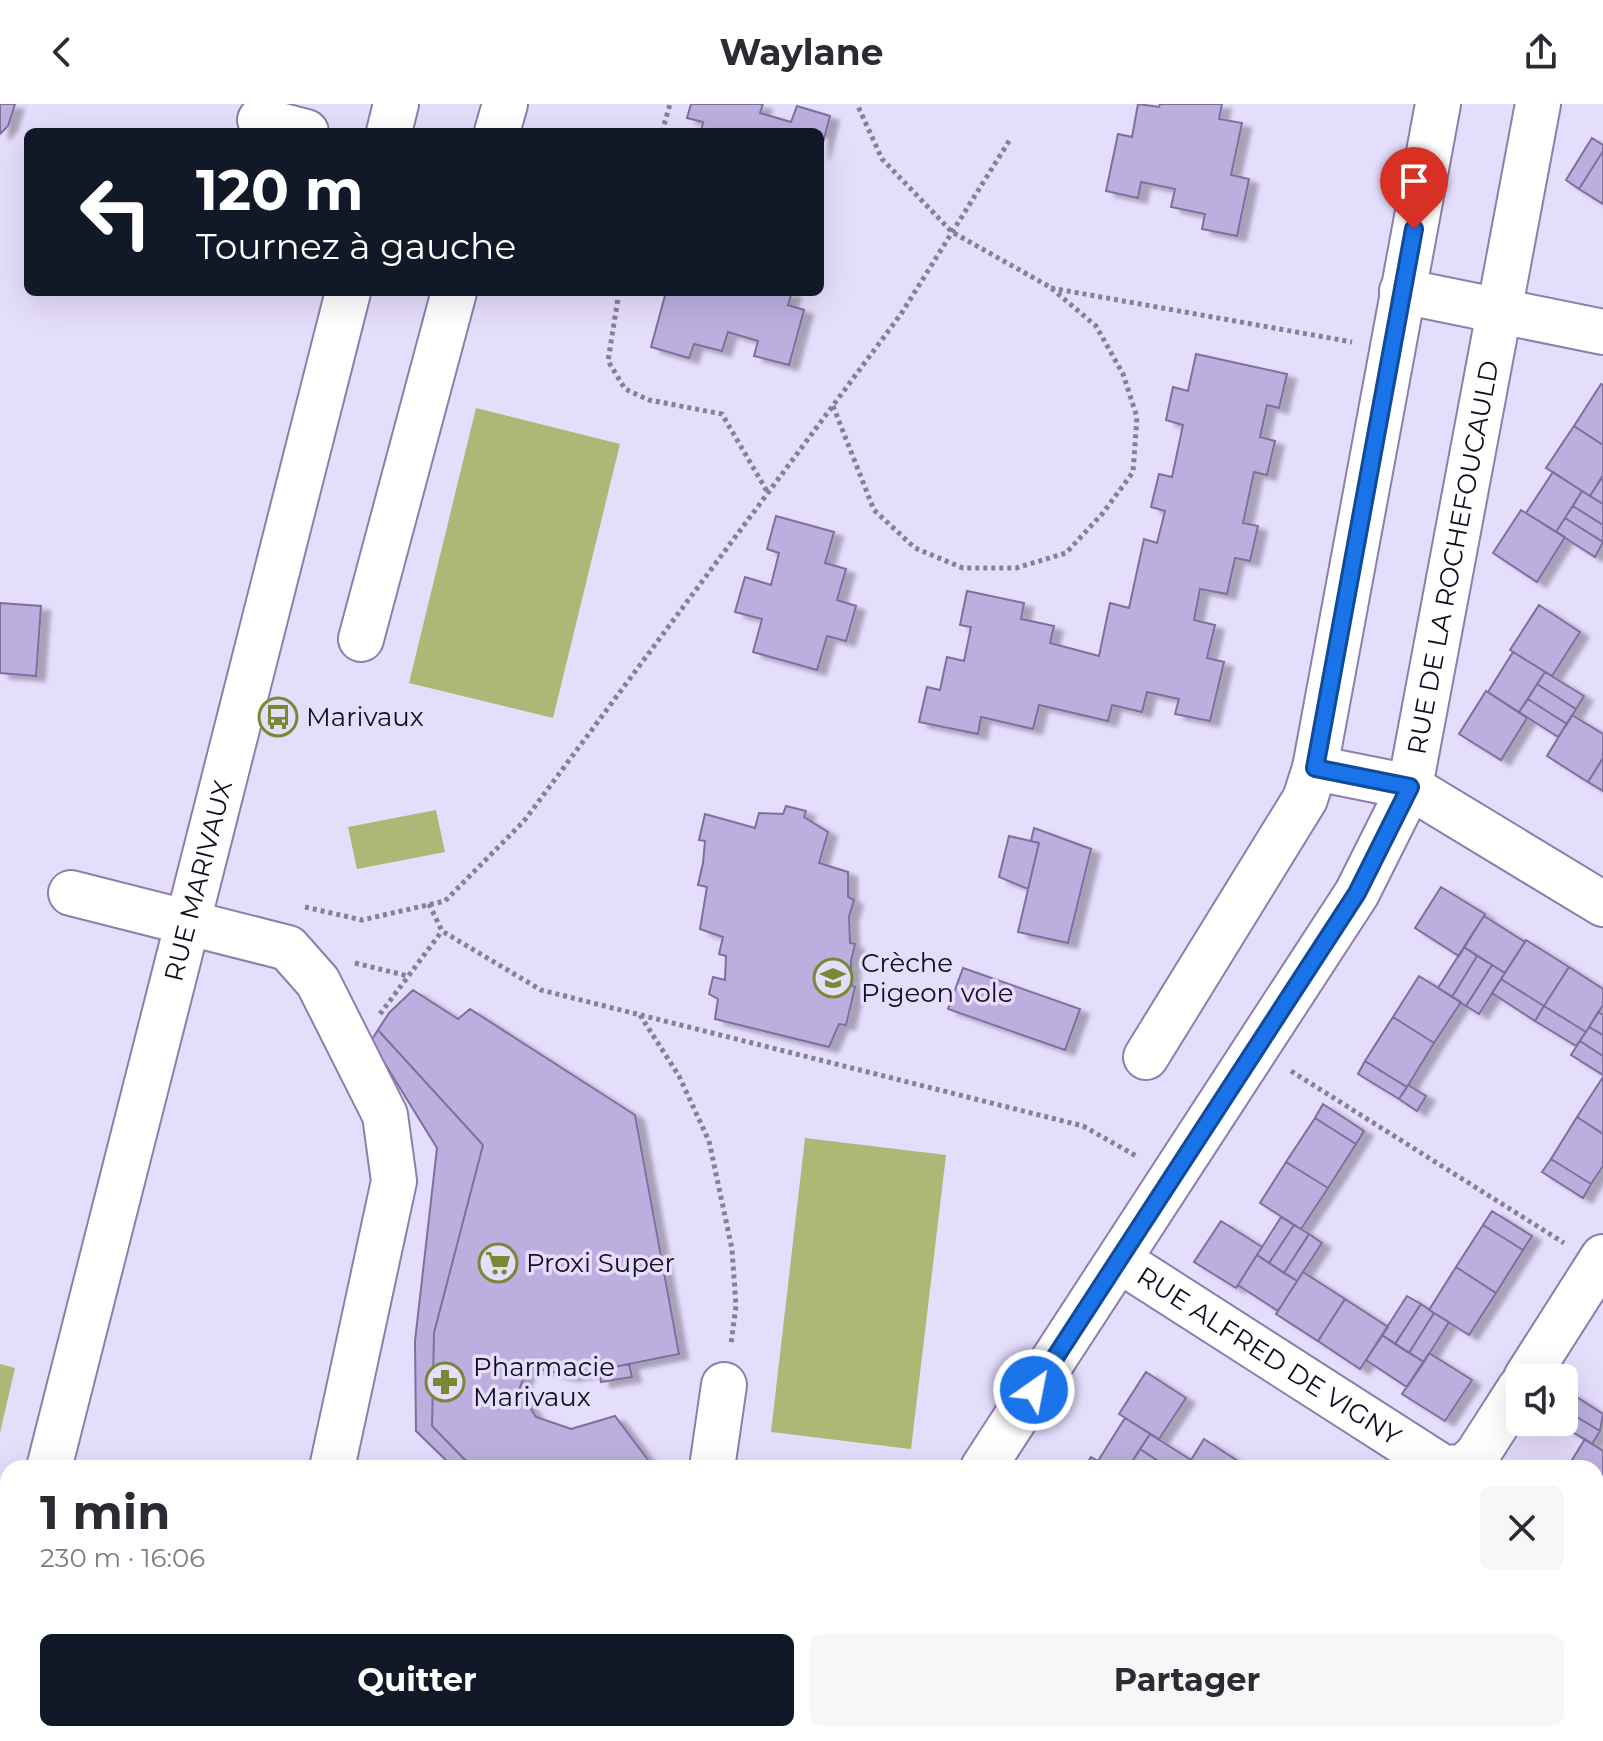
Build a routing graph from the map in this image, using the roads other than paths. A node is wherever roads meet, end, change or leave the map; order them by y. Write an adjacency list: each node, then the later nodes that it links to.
1 (396, 104): 7 (street)
2 (505, 104): 8 (street)
3 (1438, 104): 9 (street)
4 (1538, 104): 12 (street, RUE DE LA ROCHEFOUCAULD)
5 (260, 120): 6 (street)
6 (291, 128)
7 (390, 128)
8 (498, 128)
9 (1402, 291): 12 (street); 15 (street)
10 (347, 296): 19 (street, RUE MARIVAUX)
11 (453, 296): 14 (street)
12 (1500, 311): 13 (street); 16 (street, RUE DE LA ROCHEFOUCAULD)
13 (1603, 332)
14 (361, 639)
15 (1315, 768): 16 (street); 20 (street)
16 (1410, 787): 18 (street); 21 (street, RUE DE LA ROCHEFOUCAULD)
17 (71, 893): 19 (street)
18 (1603, 904)
19 (187, 924): 26 (street, RUE MARIVAUX); 27 (street)
20 (1146, 1057)
21 (1119, 1260): 29 (street, RUE DE LA ROCHEFOUCAULD); 30 (street, RUE ALFRED DE VIGNY)
22 (1601, 1261): 23 (street)
23 (1535, 1364)
24 (724, 1385): 28 (street)
25 (1506, 1410): 31 (street, RUE ALFRED DE VIGNY)
26 (51, 1460)
27 (334, 1460)
28 (713, 1460)
29 (988, 1460)
30 (1431, 1460)
31 (1472, 1460)

